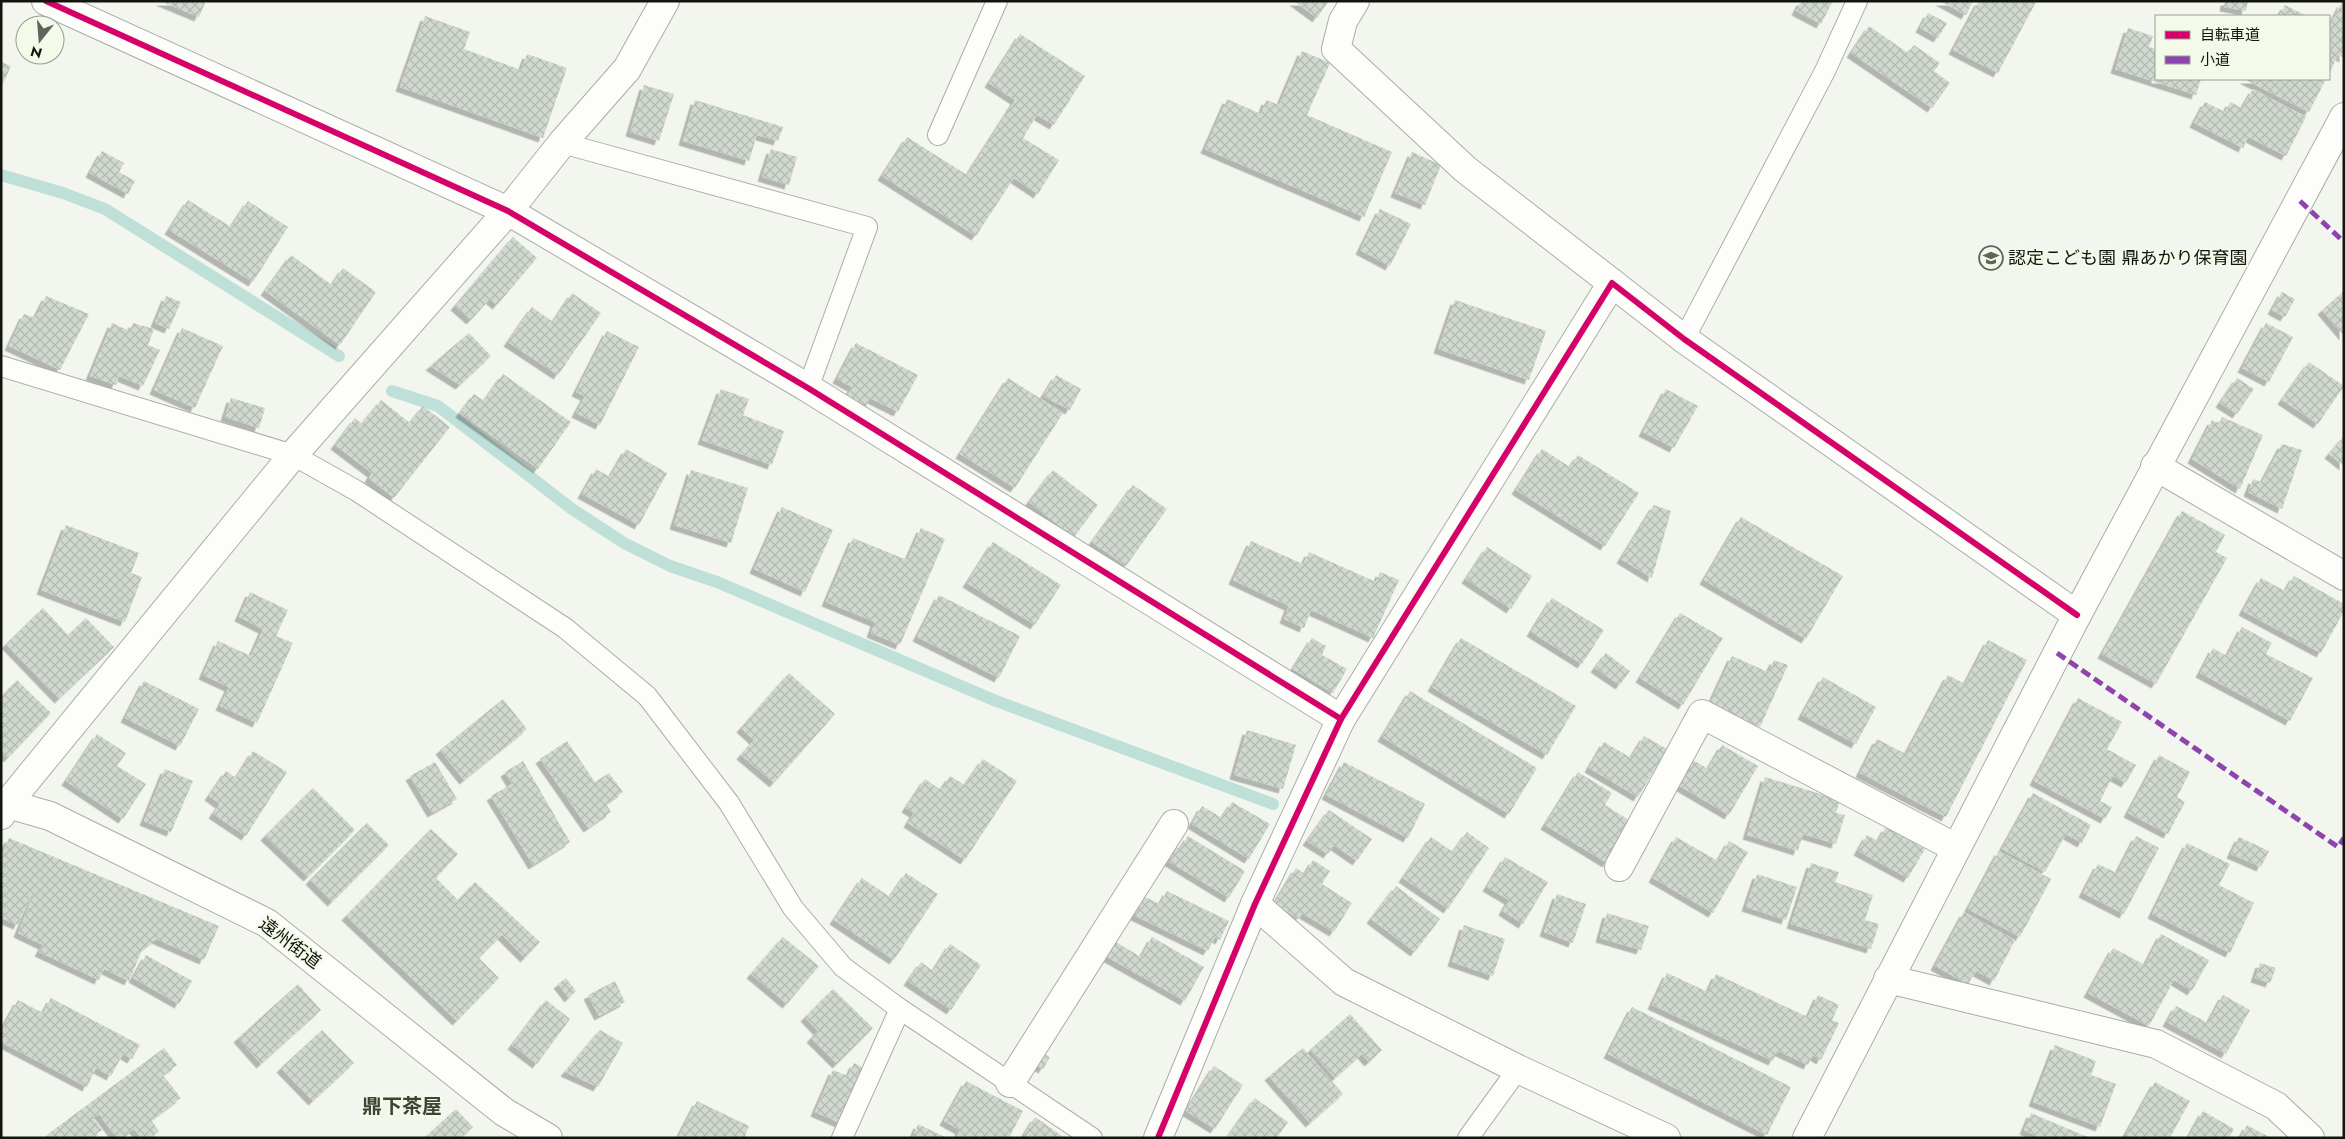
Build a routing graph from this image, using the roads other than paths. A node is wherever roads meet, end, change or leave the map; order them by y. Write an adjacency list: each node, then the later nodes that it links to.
1 (46, 1): 9 (street)
2 (665, 1): 8 (street)
3 (997, 1): 7 (lane)
4 (1355, 1): 10 (street)
5 (1857, 1): 11 (lane)
6 (2344, 117): 15 (street)
7 (938, 134)
8 (562, 143): 9 (street); 13 (lane)
9 (508, 211): 13 (street); 14 (street)
10 (1612, 284): 11 (street); 18 (street)
11 (1684, 339): 17 (street)
12 (1, 366): 14 (lane)
13 (808, 388): 18 (street)
14 (293, 455): 19 (street); 25 (lane)
15 (2155, 466): 16 (street); 17 (street)
16 (2344, 576)
17 (2077, 615): 21 (street)
18 (1341, 719): 23 (street)
19 (3, 807): 28 (street, 遠州街道)
20 (1174, 824): 27 (street)
21 (1956, 848): 22 (street); 24 (street)
22 (1618, 867)
23 (1255, 904): 26 (street); 31 (street)
24 (1888, 979): 34 (street); 35 (street)
25 (900, 1009): 27 (lane); 29 (lane)
26 (1518, 1069): 32 (lane); 33 (street)
27 (1010, 1083): 30 (lane)
28 (548, 1138)
29 (842, 1138)
30 (1092, 1138)
31 (1158, 1138)
32 (1468, 1138)
33 (1666, 1138)
34 (1807, 1138)
35 (2310, 1138)

